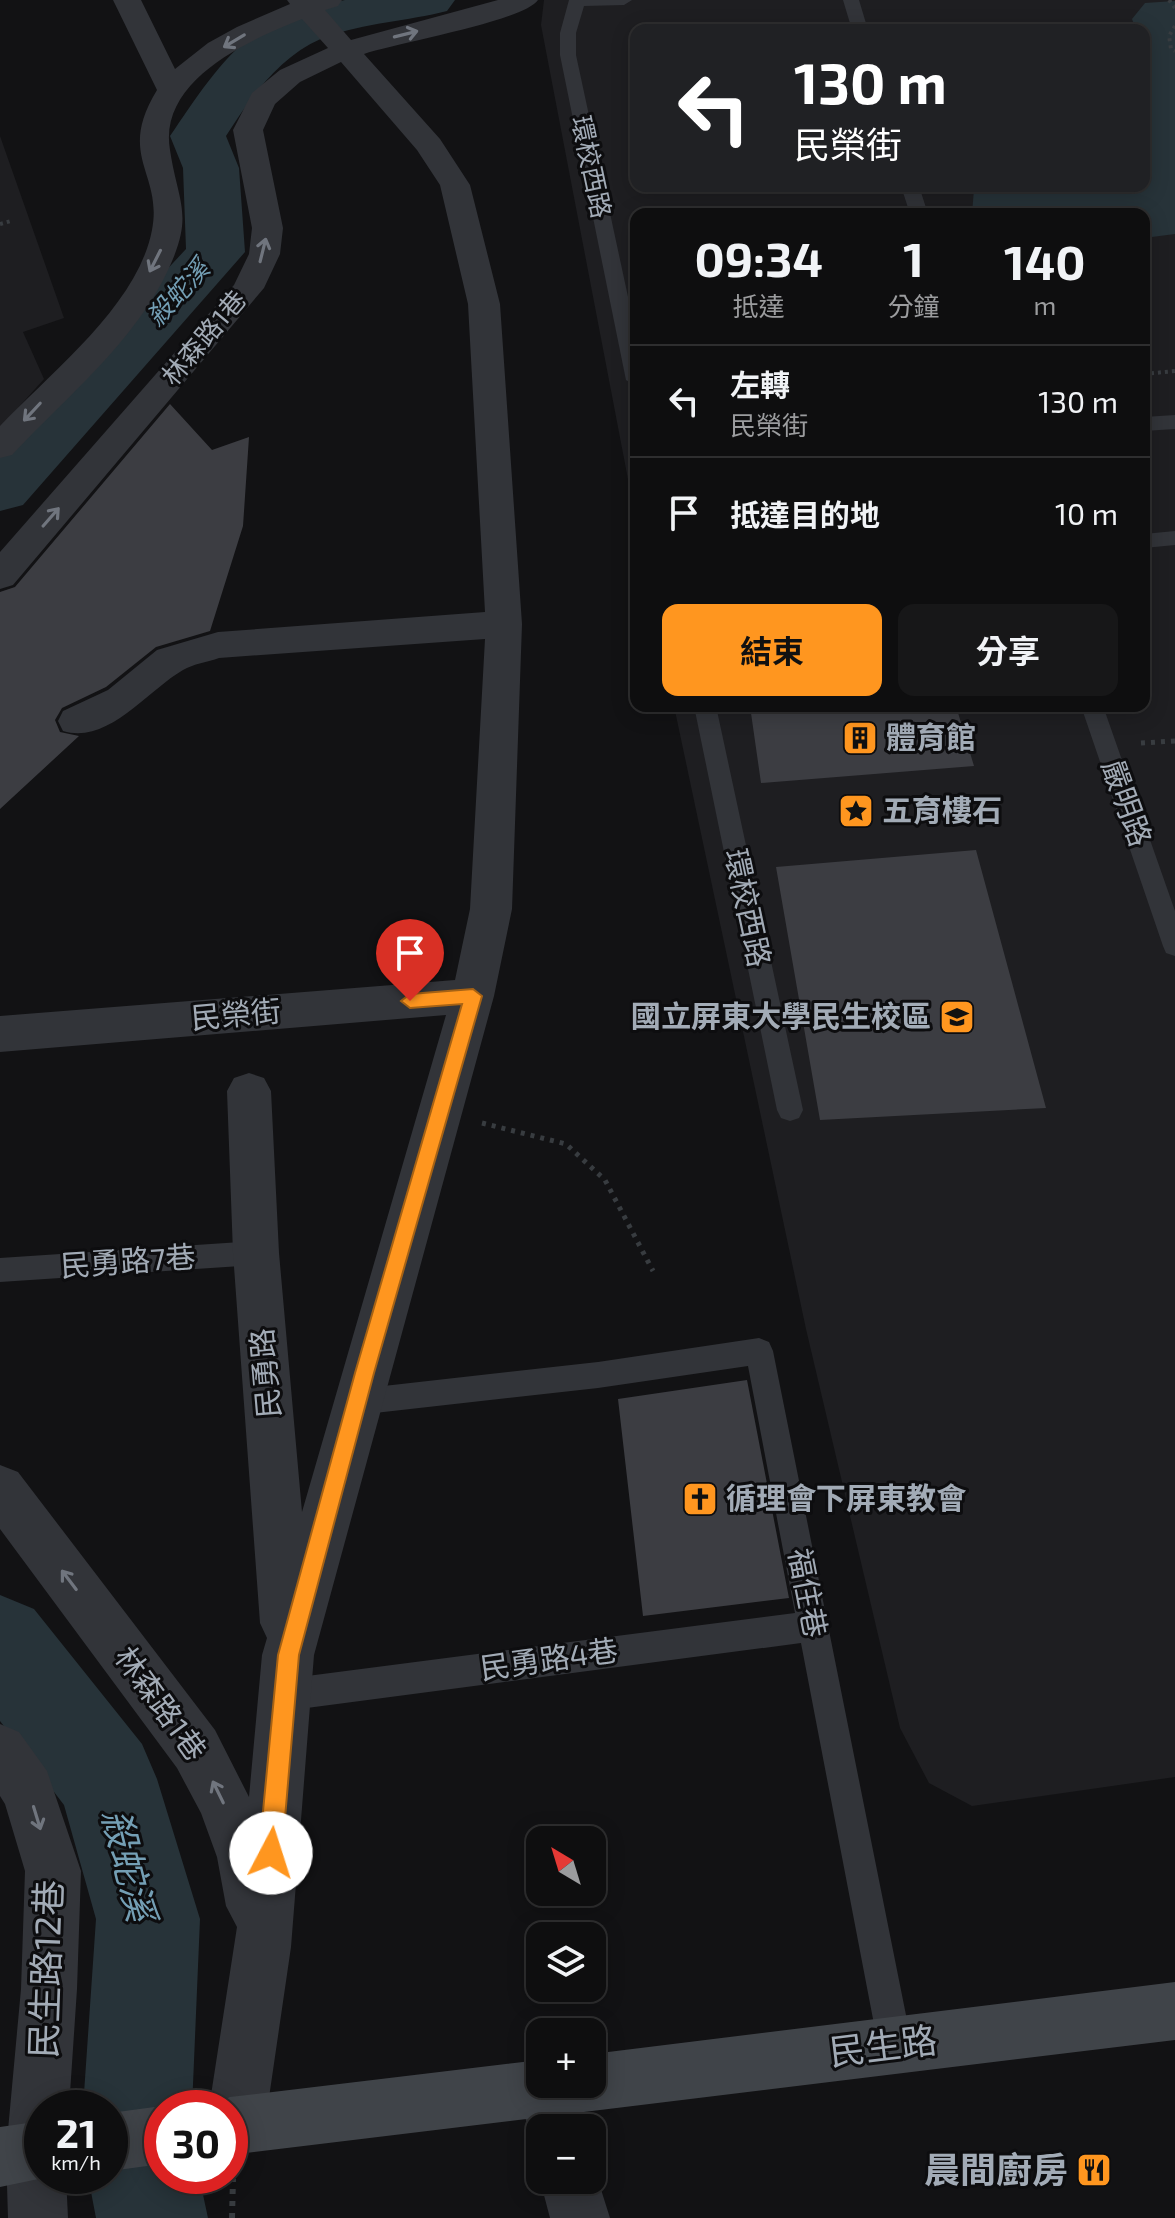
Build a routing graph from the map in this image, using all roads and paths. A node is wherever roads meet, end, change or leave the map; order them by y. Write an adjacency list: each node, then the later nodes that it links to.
1 (127, 0): 12 (street)
2 (524, 0): 10 (street, 林森路1巷, one-way to 2)
3 (624, 0): 15 (lane, 環校西路)
4 (851, 0): 8 (lane)
5 (1169, 0): 7 (path)
6 (311, 2): 10 (street); 12 (street, one-way to 12)
7 (1175, 8)
8 (858, 24)
9 (1175, 26): 11 (path)
10 (345, 49): 23 (street, 林森路1巷, one-way to 10); 24 (street)
11 (1175, 51)
12 (170, 88): 20 (street, one-way to 20)
13 (11, 221): 14 (path)
14 (0, 224)
15 (630, 351)
16 (1175, 371): 17 (path)
17 (1150, 373)
18 (1175, 422): 19 (lane)
19 (1150, 424)
20 (0, 447)
21 (1175, 538): 22 (lane)
22 (1150, 540)
23 (0, 576)
24 (504, 624): 27 (street); 31 (street)
25 (706, 712): 34 (lane, 環校西路)
26 (1094, 712): 30 (lane, 嚴明路)
27 (77, 721)
28 (1175, 741): 29 (path)
29 (1140, 744)
30 (1175, 946)
31 (473, 996): 32 (street, 民榮街); 35 (street, 民勇路)
32 (0, 1034)
33 (249, 1091): 36 (street, 民勇路)
34 (790, 1110)
35 (438, 1113): 38 (path); 39 (street, 民勇路)
36 (256, 1253): 37 (lane, 民勇路7巷); 42 (street, 民勇路)
37 (0, 1270)
38 (653, 1271)
39 (357, 1402): 41 (lane, 福住巷); 42 (street, 民勇路)
40 (0, 1489): 44 (street, 林森路1巷, one-way to 40)
41 (813, 1626): 42 (lane, 民勇路4巷); 46 (lane, 福住巷)
42 (286, 1675): 44 (street, 民勇路)
43 (0, 1751): 47 (street, 民生路12巷, one-way to 47)
44 (263, 1947): 48 (street, 民勇路)
45 (1175, 2011): 46 (street, 民生路)
46 (895, 2045): 49 (street, 民生路)
47 (35, 2090)
48 (239, 2090)
49 (606, 2090)
50 (546, 2098): 51 (street, 民生路)
51 (248, 2125)
52 (34, 2194): 54 (street, 民生路12巷)
53 (574, 2194): 55 (street)
54 (38, 2218)
55 (580, 2218)

